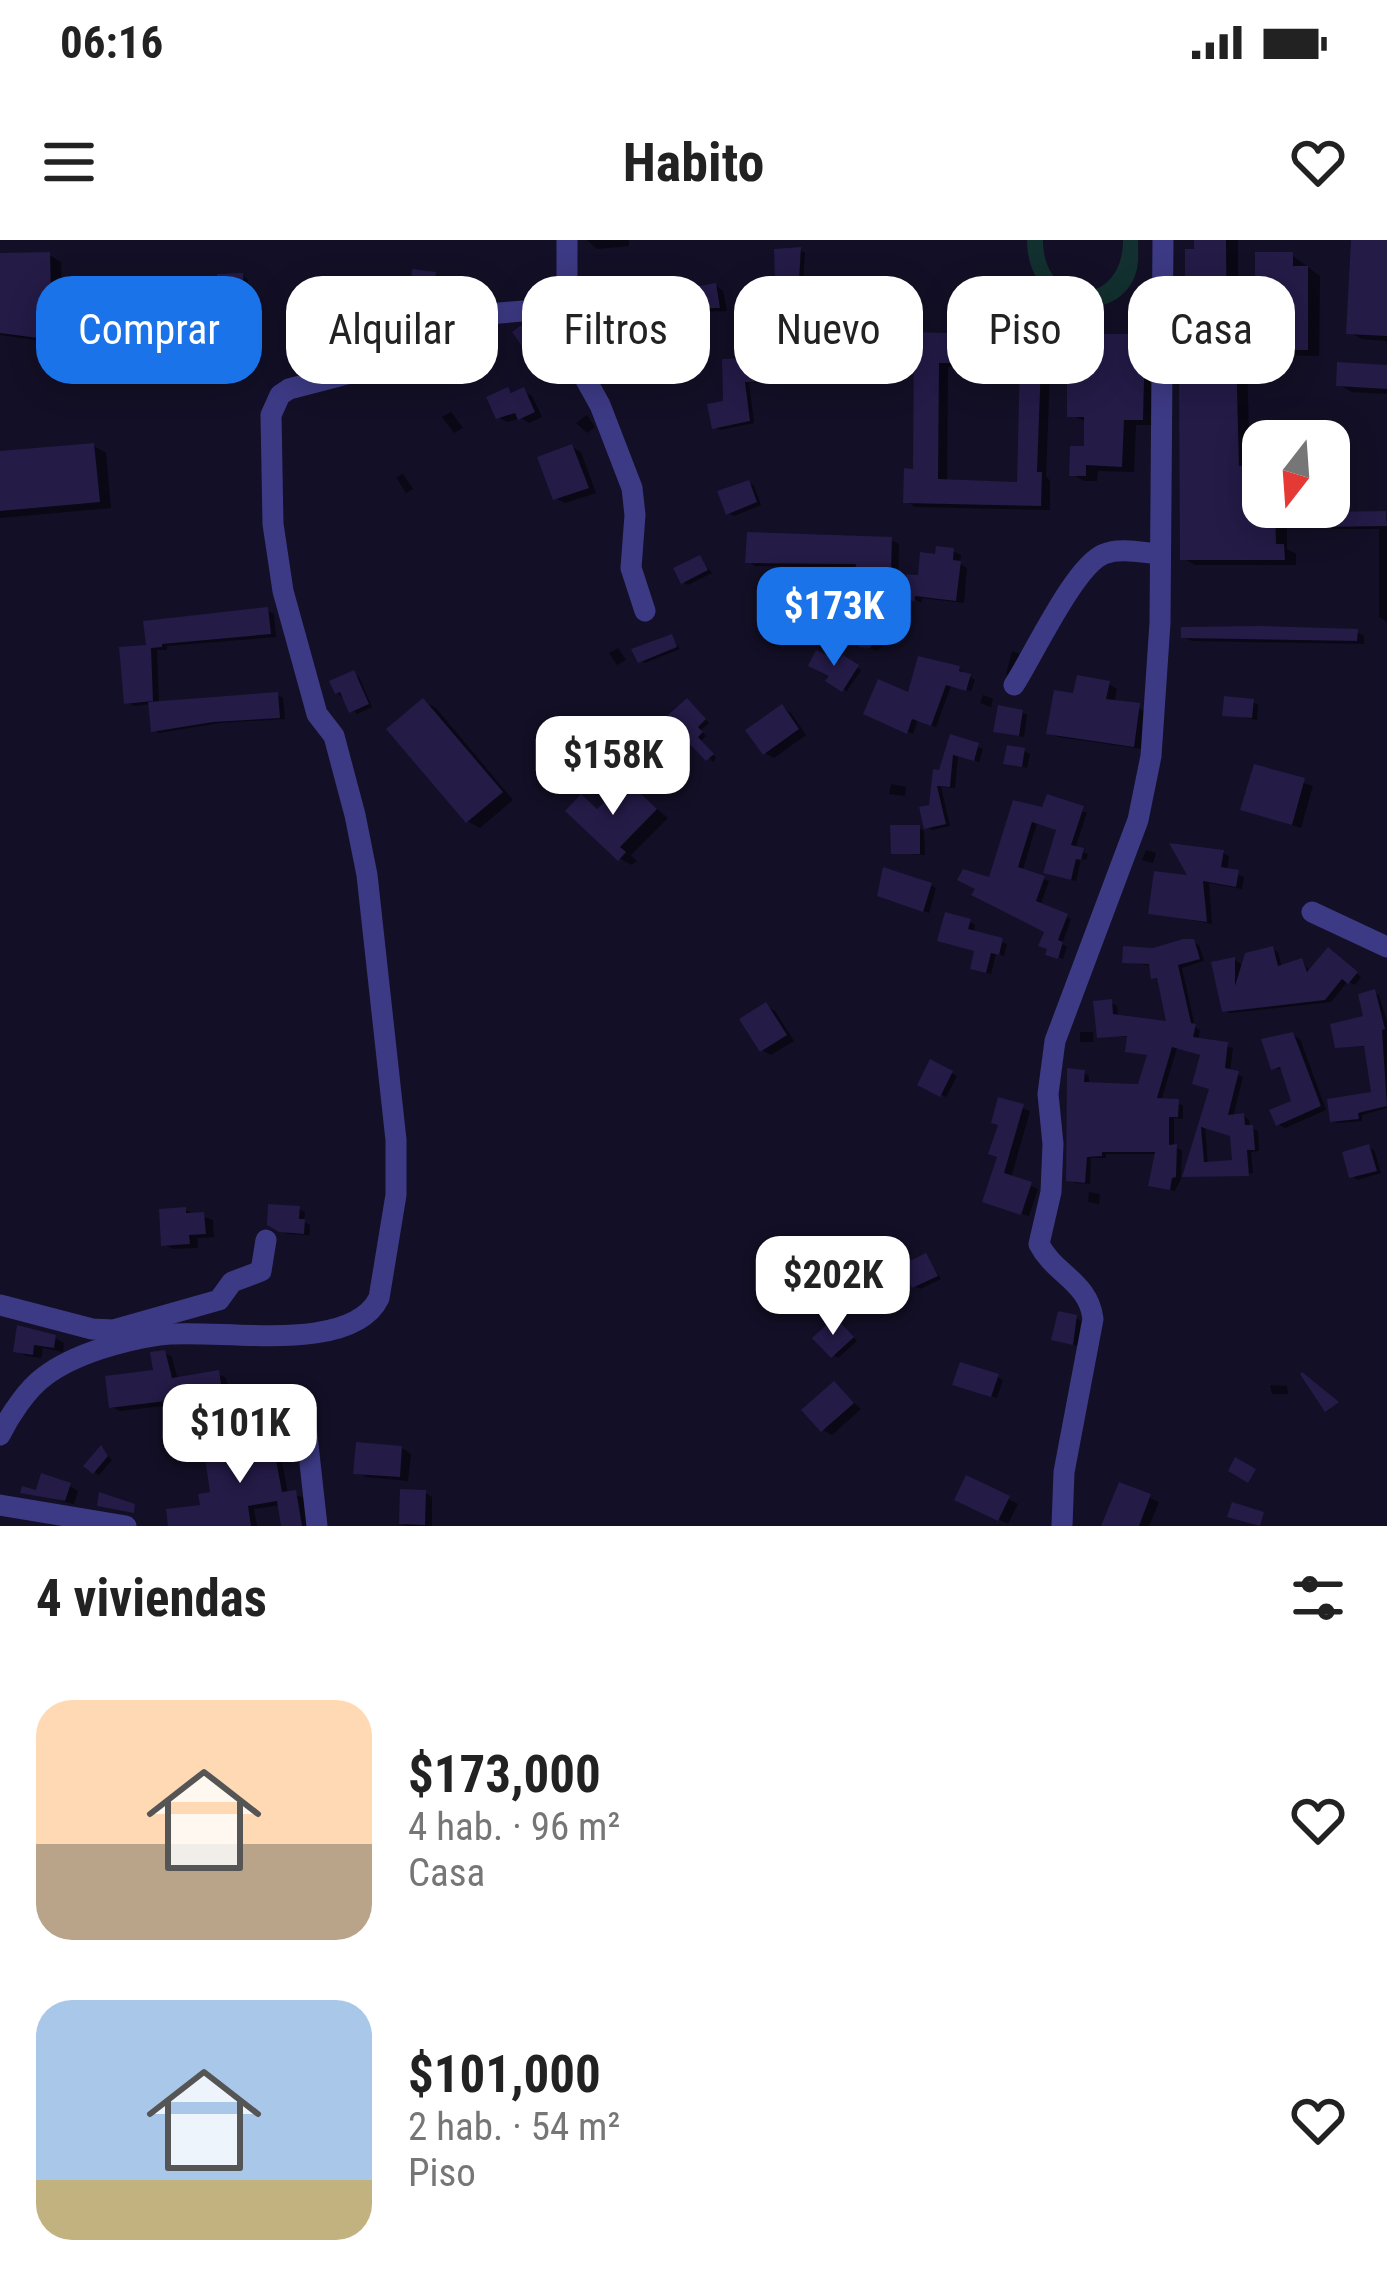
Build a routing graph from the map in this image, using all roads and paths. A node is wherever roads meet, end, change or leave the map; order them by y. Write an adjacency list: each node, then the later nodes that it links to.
1 (567, 240): 3 (street)
2 (1163, 240): 6 (street)
3 (567, 276)
4 (522, 311): 14 (street)
5 (588, 384): 7 (street)
6 (1160, 554): 8 (street); 18 (street)
7 (645, 611)
8 (1014, 685)
9 (1312, 912): 10 (street)
10 (1387, 947)
11 (266, 1240): 12 (street)
12 (0, 1305)
13 (306, 1427): 17 (street)
14 (0, 1435)
15 (0, 1505): 16 (street)
16 (126, 1526)
17 (317, 1526)
18 (1062, 1526)

